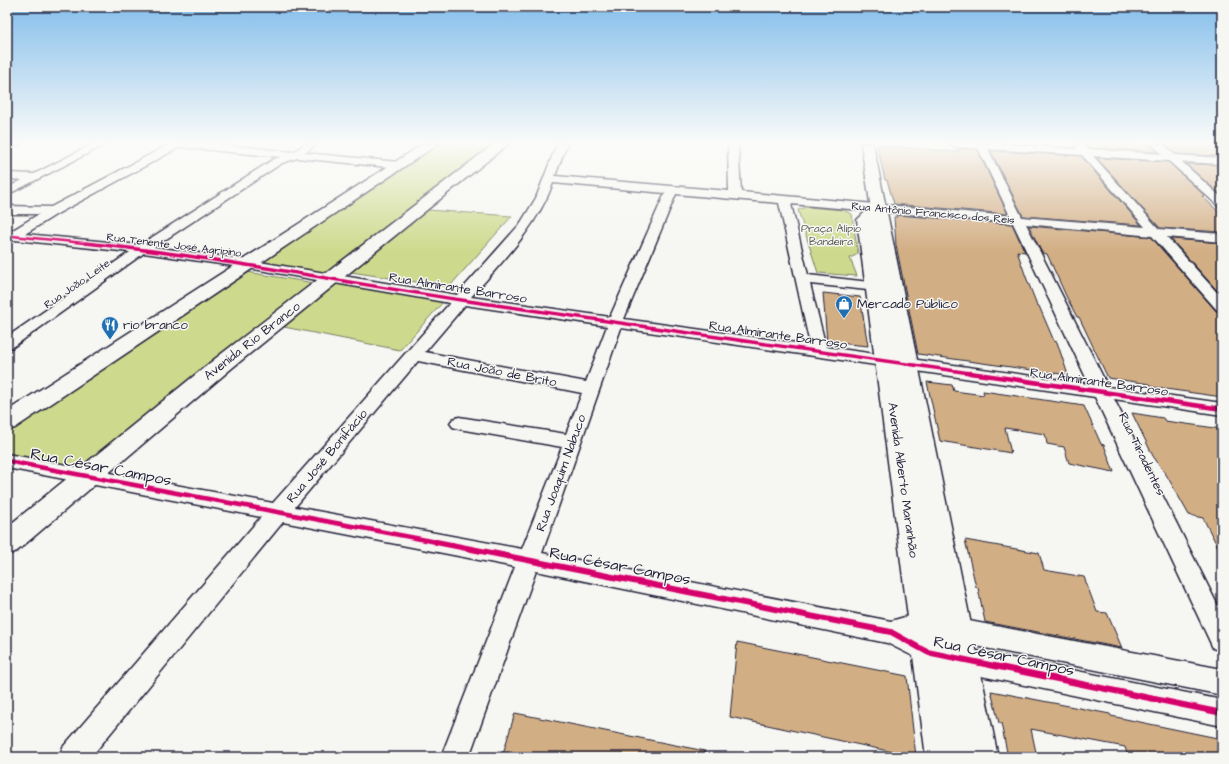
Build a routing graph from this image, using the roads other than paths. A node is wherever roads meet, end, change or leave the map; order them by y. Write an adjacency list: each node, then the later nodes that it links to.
1 (549, 179): 30 (street, Rua José Bonifácio)
2 (31, 180): 14 (street)
3 (112, 180): 20 (street)
4 (245, 180): 25 (street, Rua João Leite)
5 (378, 180): 26 (main road)
6 (457, 180): 27 (main road, Avenida Rio Branco)
7 (556, 180): 13 (street, Rua Antônio Francisco dos Reis)
8 (729, 180): 15 (street)
9 (873, 180): 18 (main road, Avenida Alberto Maranhão)
10 (998, 180): 21 (street, Rua Tiradentes)
11 (1109, 180): 22 (street)
12 (1196, 180): 17 (street)
13 (672, 190): 15 (street, Rua Antônio Francisco dos Reis); 32 (street, Rua Joaquim Nabuco)
14 (7, 192)
15 (729, 195): 16 (street, Rua Antônio Francisco dos Reis)
16 (784, 200): 18 (street, Rua Antônio Francisco dos Reis); 28 (street)
17 (1222, 204)
18 (878, 208): 21 (street, Rua Antônio Francisco dos Reis); 29 (main road, Avenida Alberto Maranhão)
19 (7, 210): 20 (street)
20 (53, 211): 23 (street)
21 (1018, 220): 22 (street, Rua Antônio Francisco dos Reis); 38 (street, Rua Tiradentes)
22 (1154, 232): 24 (street, Rua Antônio Francisco dos Reis); 31 (street)
23 (10, 237): 25 (street, Rua Tenente José Agripino)
24 (1222, 238)
25 (142, 249): 26 (street, Rua Tenente José Agripino); 33 (street, Rua João Leite)
26 (248, 264): 27 (street, Rua Tenente José Agripino); 40 (main road)
27 (332, 278): 30 (street, Rua Almirante Barroso); 44 (main road, Avenida Rio Branco)
28 (804, 279): 29 (street); 34 (street)
29 (884, 288): 36 (main road, Avenida Alberto Maranhão)
30 (459, 300): 32 (street, Rua Almirante Barroso); 35 (street, Rua José Bonifácio)
31 (1222, 307)
32 (616, 321): 34 (street, Rua Almirante Barroso); 37 (street, Rua Joaquim Nabuco)
33 (7, 344)
34 (819, 351): 36 (street, Rua Almirante Barroso)
35 (412, 356): 37 (street, Rua João de Brito); 45 (street, Rua José Bonifácio)
36 (897, 362): 38 (street, Rua Almirante Barroso); 48 (main road, Avenida Alberto Maranhão); 49 (main road, Avenida Alberto Maranhão)
37 (592, 389): 42 (street, Rua Joaquim Nabuco)
38 (1101, 392): 39 (street, Rua Almirante Barroso); 51 (street, Rua Tiradentes)
39 (1222, 409)
40 (7, 422)
41 (459, 423): 42 (street)
42 (574, 442): 47 (street, Rua Joaquim Nabuco)
43 (7, 461): 44 (street, Rua César Campos)
44 (86, 476): 45 (street, Rua César Campos); 46 (main road, Avenida Rio Branco)
45 (277, 514): 47 (street, Rua César Campos); 56 (street, Rua José Bonifácio)
46 (7, 543)
47 (528, 560): 50 (street, Rua César Campos); 57 (street, Rua Joaquim Nabuco)
48 (922, 623): 49 (street, Rua César Campos); 50 (street, Rua César Campos); 52 (main road, Avenida Alberto Maranhão)
49 (956, 628): 53 (main road, Avenida Alberto Maranhão); 54 (street, Rua César Campos)
50 (890, 632): 52 (street, Rua César Campos)
51 (1222, 640)
52 (927, 652): 53 (street, Rua César Campos); 58 (main road, Avenida Alberto Maranhão)
53 (962, 660): 55 (street, Rua César Campos); 59 (main road, Avenida Alberto Maranhão)
54 (1222, 682)
55 (1222, 713)
56 (73, 757)
57 (455, 757)
58 (944, 757)
59 (980, 757)

